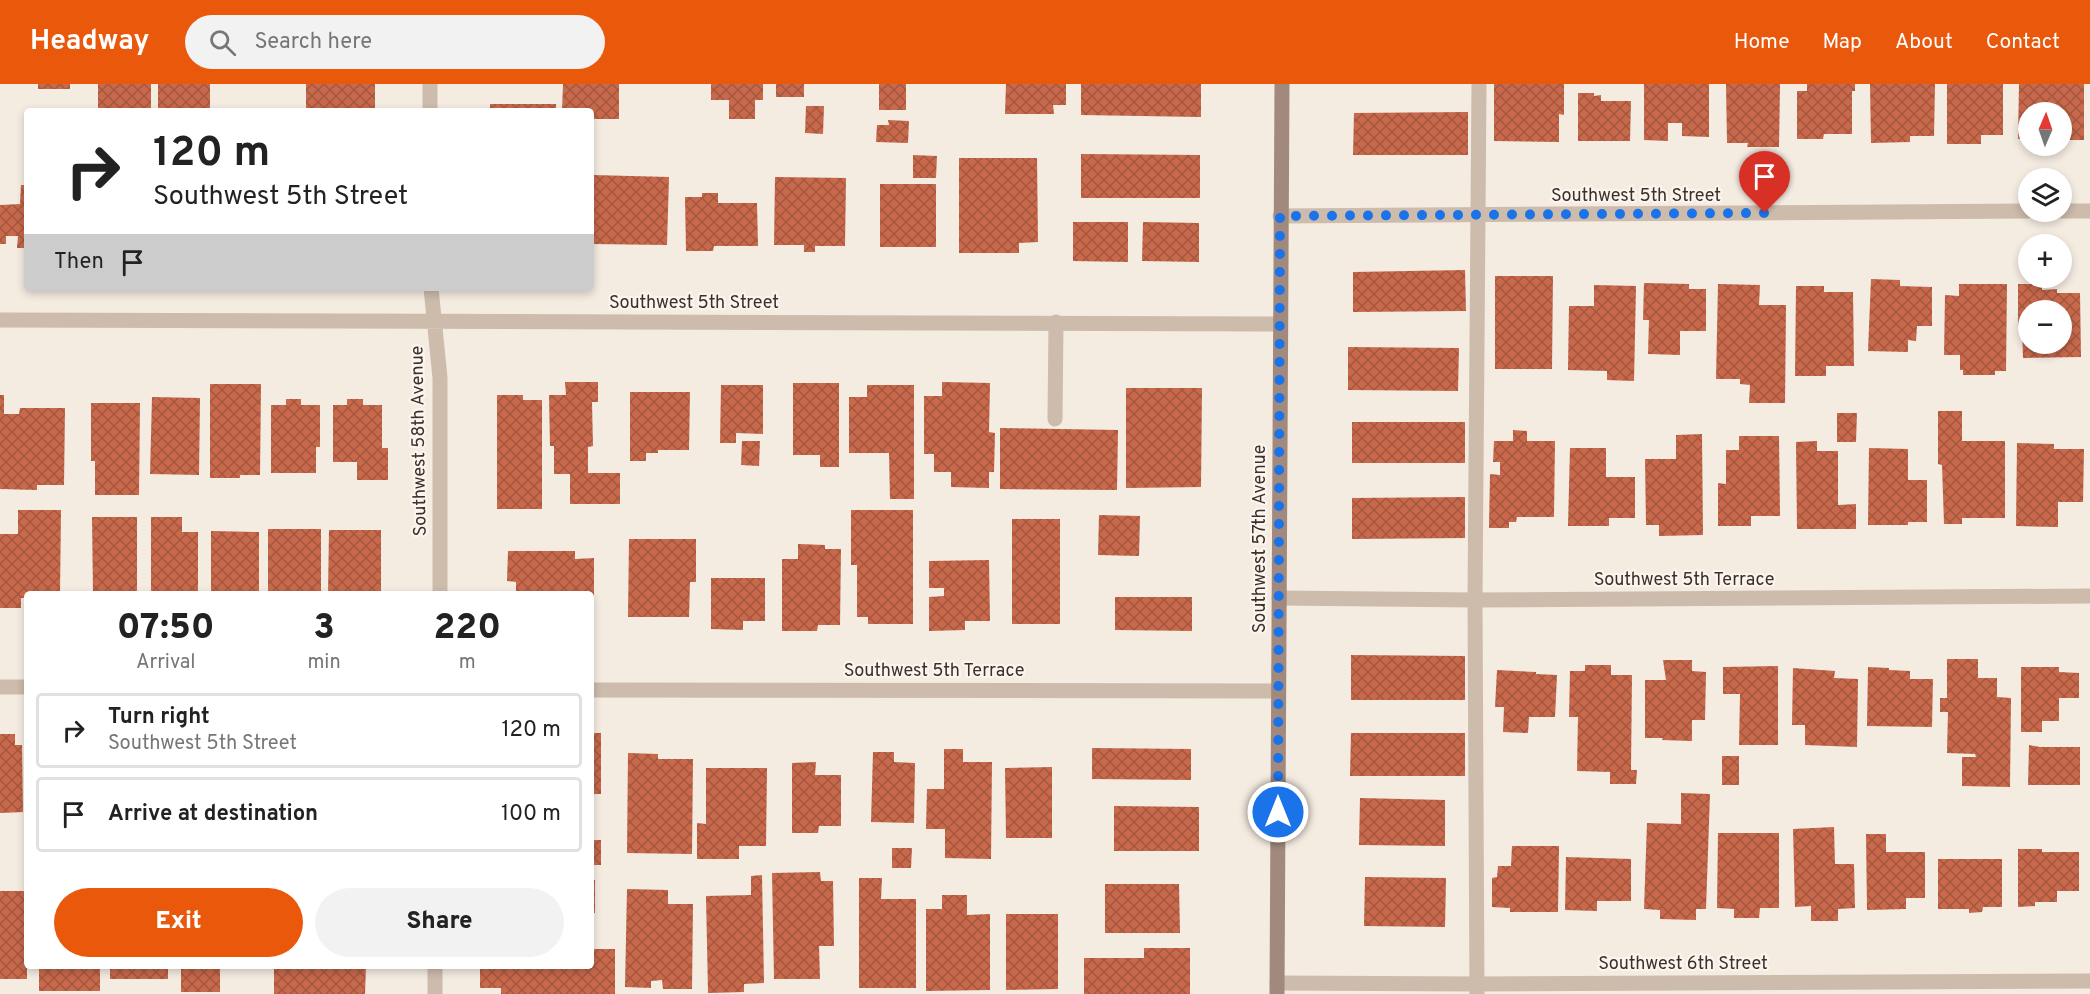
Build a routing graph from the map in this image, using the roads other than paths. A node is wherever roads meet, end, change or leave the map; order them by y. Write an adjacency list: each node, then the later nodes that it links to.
1 (430, 84): 4 (street)
2 (1282, 84): 8 (main road, Southwest 57th Avenue)
3 (1479, 84): 9 (street)
4 (430, 108)
5 (2072, 211): 6 (street)
6 (2090, 211)
7 (2018, 212): 9 (street, Southwest 5th Street)
8 (1280, 216): 9 (street, Southwest 5th Street); 14 (main road, Southwest 57th Avenue)
9 (1478, 216): 19 (street)
10 (431, 291): 12 (street, Southwest 58th Avenue)
11 (0, 320): 12 (street, Southwest 5th Street)
12 (434, 322): 13 (street, Southwest 5th Street); 16 (street, Southwest 58th Avenue)
13 (1056, 322): 14 (street, Southwest 5th Street); 15 (street)
14 (1280, 324): 18 (main road, Southwest 57th Avenue)
15 (1055, 419)
16 (440, 591)
17 (2090, 596): 19 (street, Southwest 5th Terrace)
18 (1279, 597): 19 (street, Southwest 5th Terrace); 23 (main road, Southwest 57th Avenue)
19 (1475, 600): 28 (street)
20 (0, 687): 21 (street)
21 (24, 687)
22 (594, 690): 23 (street, Southwest 5th Terrace)
23 (1277, 691): 26 (main road, Southwest 57th Avenue)
24 (435, 969): 29 (street)
25 (2090, 981): 28 (street, Southwest 6th Street)
26 (1277, 988): 27 (street, Southwest 6th Street)
27 (1459, 989): 28 (street, Southwest 6th Street)
28 (1477, 989)
29 (435, 994)

